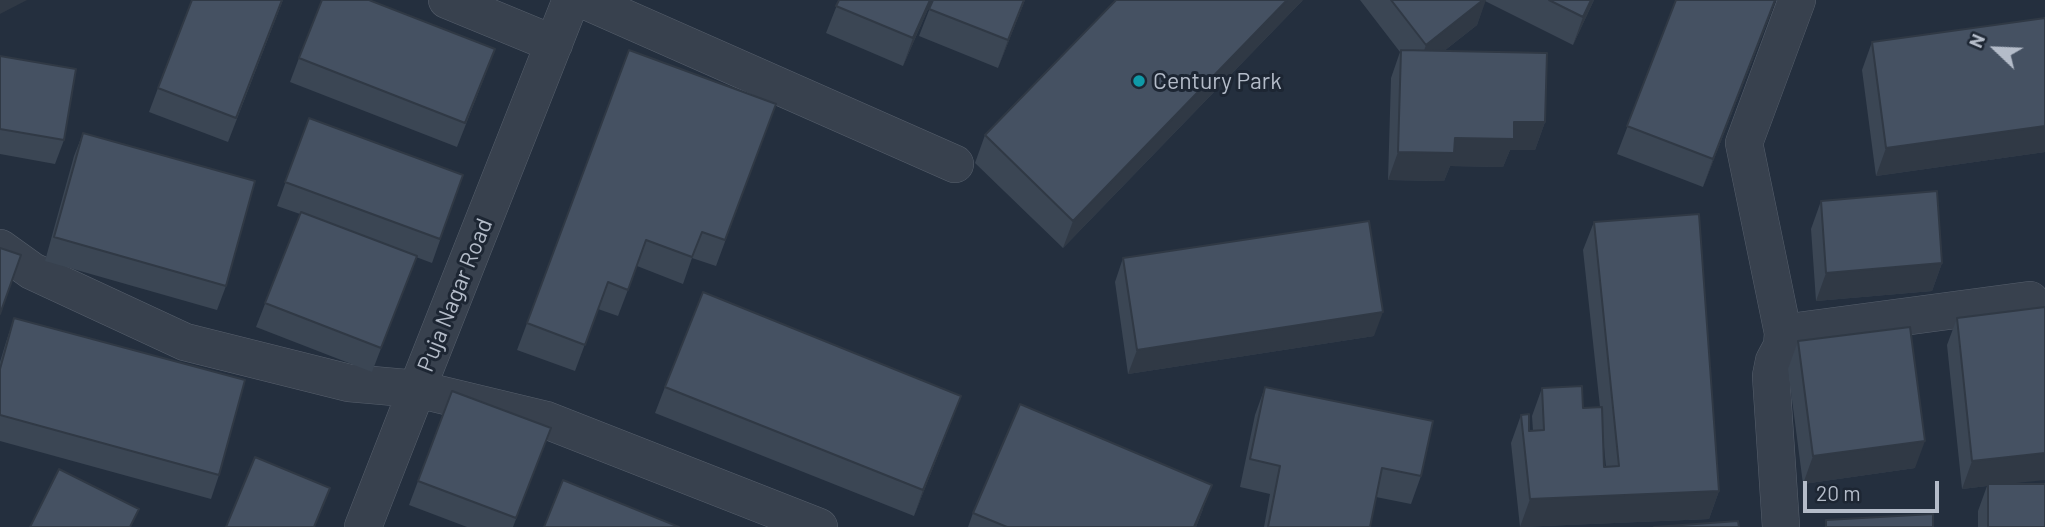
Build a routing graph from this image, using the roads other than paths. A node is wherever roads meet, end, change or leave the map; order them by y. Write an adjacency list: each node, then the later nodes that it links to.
1 (447, 0): 5 (street)
2 (571, 0): 5 (street, Puja Nagar Road)
3 (584, 0): 6 (street)
4 (1797, 0): 9 (street)
5 (554, 44): 10 (street, Puja Nagar Road)
6 (955, 164)
7 (0, 248): 10 (street)
8 (2030, 300): 9 (street)
9 (1783, 333): 13 (street)
10 (417, 389): 11 (street); 12 (street, Puja Nagar Road)
11 (363, 527)
12 (819, 527)
13 (1781, 527)

